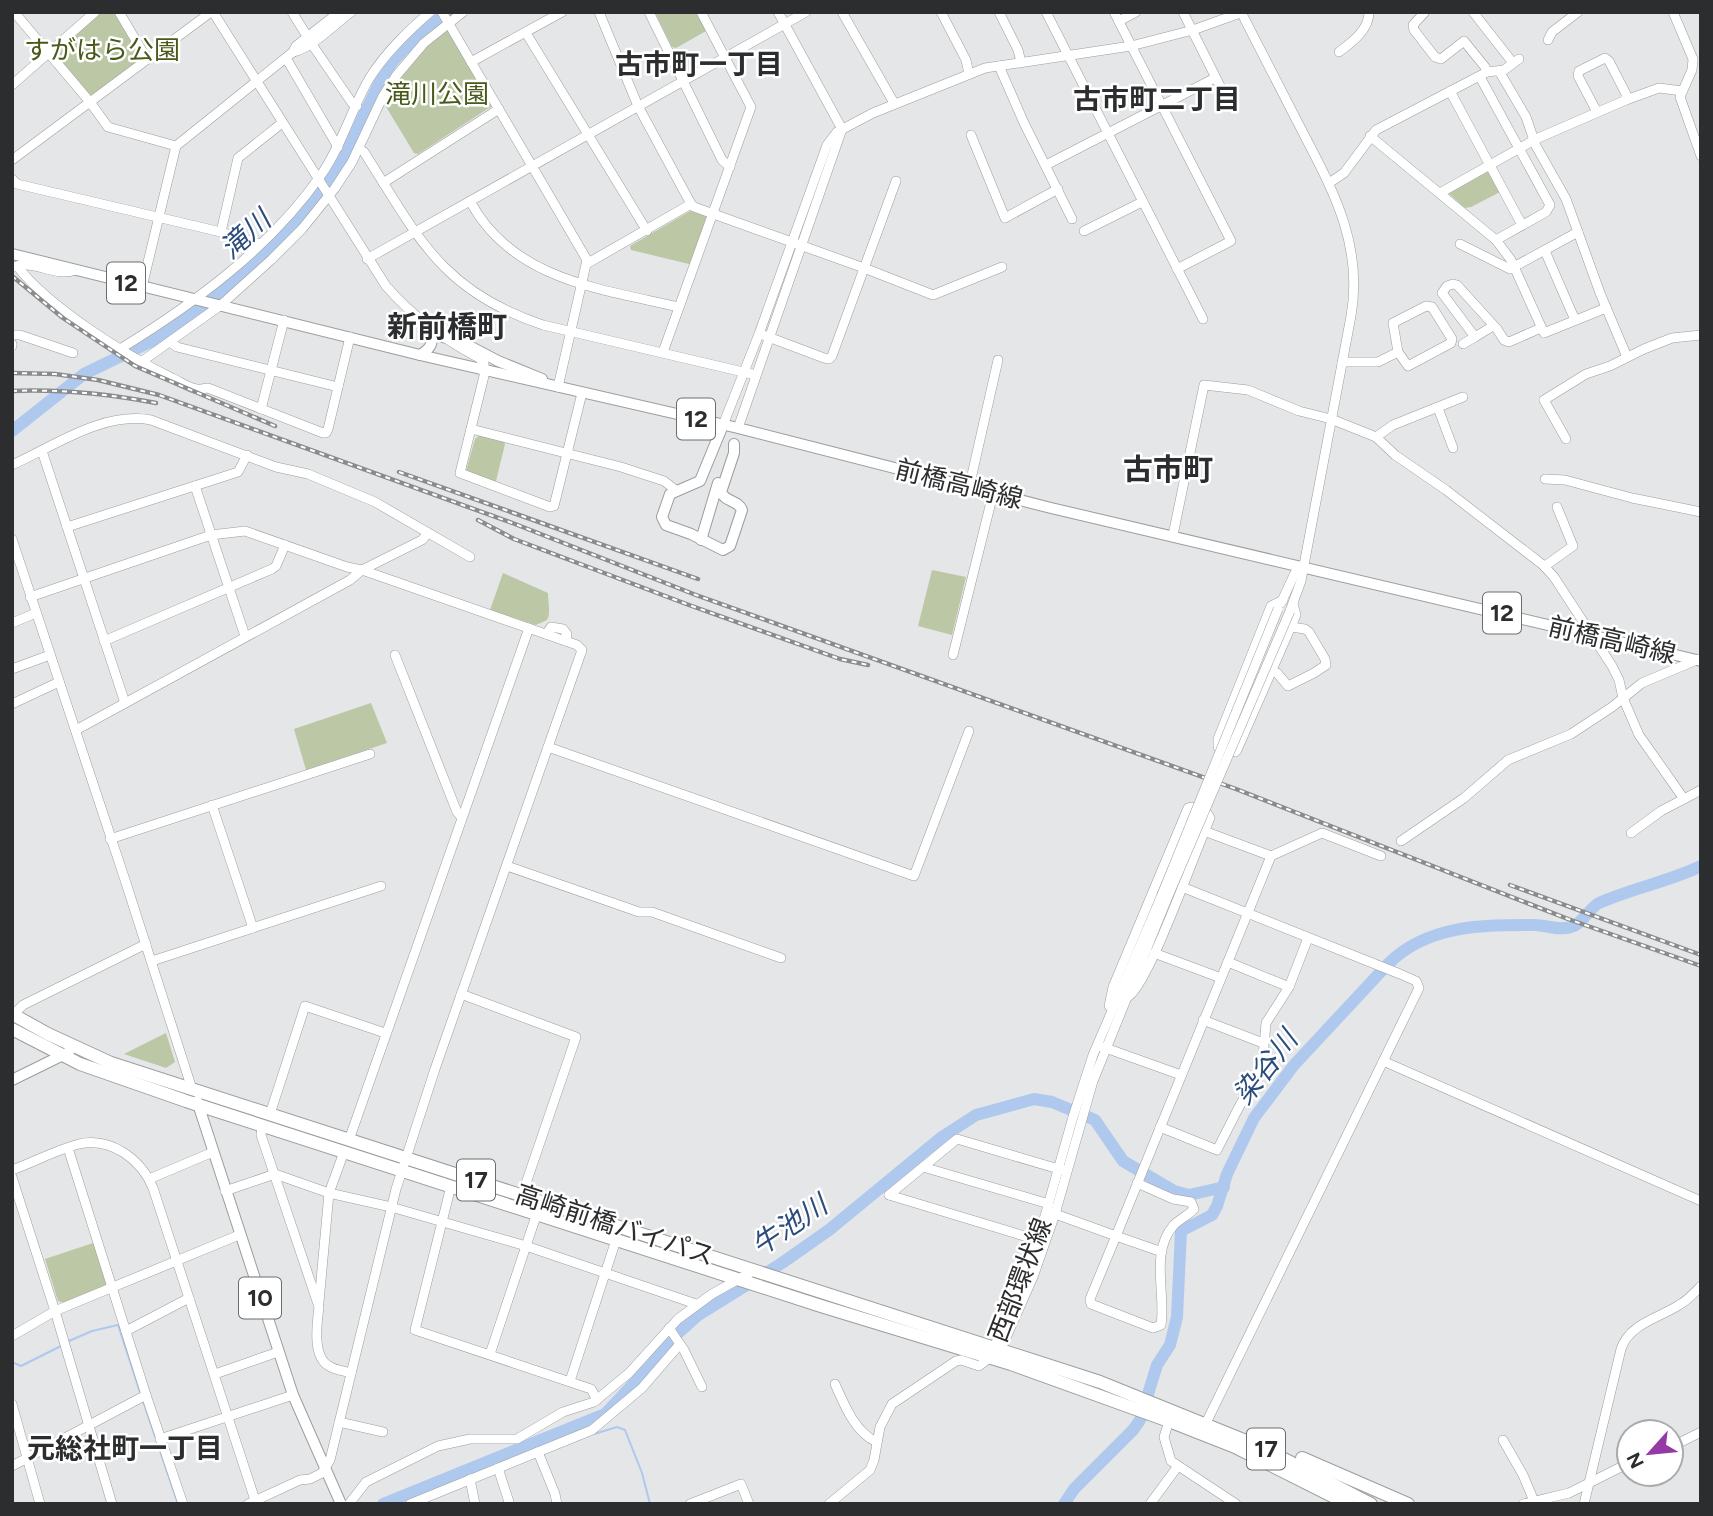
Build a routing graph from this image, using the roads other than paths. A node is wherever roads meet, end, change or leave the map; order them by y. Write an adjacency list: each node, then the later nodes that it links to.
1 (14, 12): 38 (street)
2 (96, 12): 38 (street)
3 (119, 12): 42 (street)
4 (212, 12): 42 (street); 51 (street)
5 (292, 12): 34 (street)
6 (339, 12): 34 (street)
7 (351, 12): 34 (street)
8 (430, 12): 59 (street)
9 (442, 12): 30 (street)
10 (463, 12): 30 (street)
11 (562, 12): 33 (street)
12 (599, 12): 60 (street)
13 (649, 12): 50 (street)
14 (701, 12): 41 (street)
15 (778, 12): 31 (street)
16 (806, 12): 31 (street)
17 (842, 12): 58 (street)
18 (941, 12): 47 (street)
19 (999, 12): 44 (street)
20 (1046, 12): 40 (street)
21 (1136, 12): 29 (street)
22 (1183, 12): 32 (street)
23 (1242, 12): 32 (street); 85 (street)
24 (1369, 12): 37 (street)
25 (1424, 12): 48 (street)
26 (1473, 12): 46 (street)
27 (1578, 12): 35 (street)
28 (1673, 12): 54 (street)
29 (1116, 17): 36 (street)
30 (448, 23): 43 (street); 74 (street)
31 (785, 23): 41 (street); 65 (street)
32 (1192, 30): 36 (street); 49 (street)
33 (526, 33): 43 (street); 67 (street)
34 (309, 40): 39 (street); 59 (street)
35 (1548, 40)
36 (1131, 46): 40 (street); 61 (street)
37 (1339, 52)
38 (48, 54): 52 (street); 56 (street)
39 (290, 55): 51 (street); 72 (street)
40 (1069, 57): 44 (street); 66 (street)
41 (725, 58): 50 (street); 80 (street)
42 (147, 60): 56 (street)
43 (471, 62): 62 (street)
44 (1021, 62): 45 (street)
45 (999, 66): 47 (street); 79 (street)
46 (1499, 71): 48 (street); 70 (street)
47 (969, 74): 58 (street)
48 (1483, 75): 53 (street); 73 (street)
49 (1215, 78): 57 (street); 61 (street)
50 (683, 81): 60 (street); 80 (street)
51 (256, 82): 64 (street); 71 (street)
52 (12, 85)
53 (1450, 90): 69 (street); 77 (street)
54 (1682, 91): 55 (street); 75 (street)
55 (1626, 100): 63 (street); 63 (street)
56 (90, 102): 71 (street); 76 (street)
57 (1227, 102)
58 (894, 103): 65 (street)
59 (357, 106): 72 (street)
60 (638, 106): 67 (street); 91 (street)
61 (1162, 106): 66 (street); 113 (street)
62 (499, 109): 78 (street); 84 (street)
63 (1597, 112): 70 (street)
64 (282, 123): 82 (street); 98 (street)
65 (842, 129): 102 (street)
66 (1107, 133): 79 (street); 90 (street)
67 (587, 135): 78 (street); 96 (street)
68 (971, 135): 86 (street)
69 (1370, 136): 85 (street); 87 (street)
70 (1536, 139): 73 (street); 100 (street)
71 (176, 146): 93 (street)
72 (338, 147): 82 (street)
73 (1520, 148): 77 (street); 95 (street)
74 (360, 149): 84 (street); 88 (street)
75 (1701, 156)
76 (12, 160)
77 (1490, 164): 87 (street); 95 (street)
78 (532, 165): 89 (street); 108 (street)
79 (1046, 165): 86 (street)
80 (730, 167): 92 (street)
81 (12, 179): 93 (street)
82 (318, 180): 88 (street); 103 (street)
83 (896, 181): 112 (street)
84 (383, 183): 99 (street)
85 (1329, 183): 144 (street)
86 (1058, 189): 94 (street)
87 (1440, 193): 101 (street)
88 (328, 196): 107 (street); 118 (street)
89 (470, 201): 99 (street); 115 (street)
90 (1142, 202): 97 (street); 113 (street)
91 (691, 204): 92 (street); 96 (street)
92 (713, 213): 102 (street); 119 (street)
93 (159, 216): 98 (street); 116 (street)
94 (1072, 219)
95 (1522, 225): 101 (street)
96 (647, 231): 108 (street)
97 (1084, 231)
98 (221, 232): 103 (street)
99 (414, 232): 107 (street); 127 (street)
100 (1578, 232): 105 (street); 120 (street)
101 (1496, 240): 111 (street)
102 (797, 243): 112 (street); 129 (street)
103 (260, 244): 117 (street)
104 (1460, 244): 111 (street)
105 (1545, 251): 111 (street); 123 (street)
106 (12, 252): 114 (main road, 12)
107 (367, 259): 126 (street)
108 (588, 263): 115 (street)
109 (15, 267): 114 (street); 136 (street)
110 (1002, 267): 112 (street)
111 (1514, 267): 125 (street)
112 (864, 268): 129 (street)
113 (1177, 269): 121 (street)
114 (77, 270): 116 (main road, 12)
115 (583, 285): 119 (street); 127 (street)
116 (142, 287): 117 (main road, 12)
117 (197, 299): 118 (main road, 12); 136 (street)
118 (219, 304): 122 (main road, 前橋高崎線 / 12); 134 (street)
119 (679, 307): 137 (street)
120 (1606, 308): 123 (street); 141 (street)
121 (1203, 319)
122 (284, 320): 131 (main road, 前橋高崎線 / 12); 145 (street)
123 (1576, 320): 125 (street)
124 (1493, 326): 125 (street); 133 (street); 133 (street)
125 (1541, 328)
126 (431, 330): 132 (street); 140 (main road)
127 (572, 331): 137 (street); 149 (street)
128 (12, 335): 139 (street)
129 (763, 335): 147 (street); 148 (street)
130 (1701, 335): 141 (street)
131 (351, 337): 140 (main road, 前橋高崎線 / 12); 150 (street)
132 (442, 337): 146 (street); 149 (main road)
133 (1475, 337): 135 (street)
134 (170, 342): 142 (street); 145 (street)
135 (1463, 344)
136 (121, 349): 142 (street)
137 (663, 352): 147 (street)
138 (1398, 352): 138 (street); 144 (street)
139 (74, 353)
140 (420, 355): 146 (main road, 前橋高崎線 / 12)
141 (1627, 357): 160 (street)
142 (138, 360): 154 (street)
143 (998, 360): 169 (street)
144 (1342, 362): 155 (street)
145 (271, 370): 150 (street); 154 (street)
146 (484, 370): 149 (main road, 前橋高崎線 / 12); 158 (street)
147 (745, 372): 148 (street); 156 (street)
148 (756, 375): 157 (street)
149 (554, 386): 151 (main road, 前橋高崎線 / 12)
150 (338, 387): 154 (street)
151 (582, 393): 156 (main road, 前橋高崎線 / 12); 164 (street)
152 (1463, 397): 153 (street)
153 (1438, 408): 159 (street); 162 (street)
154 (261, 409)
155 (1331, 419): 159 (street); 176 (street); 182 (street)
156 (723, 425): 157 (main road, 前橋高崎線 / 12); 170 (main road)
157 (738, 428): 161 (main road); 169 (main road, 前橋高崎線 / 12)
158 (471, 429): 164 (street); 164 (street)
159 (1376, 437): 183 (street)
160 (1566, 439)
161 (734, 444): 179 (main road); 179 (main road)
162 (1453, 448)
163 (42, 451): 165 (street); 166 (street); 174 (street)
164 (568, 453): 170 (street)
165 (247, 456): 168 (street); 175 (street)
166 (12, 465)
167 (1545, 479): 173 (street)
168 (195, 486): 174 (street); 177 (street)
169 (969, 488): 171 (main road, 前橋高崎線 / 12)
170 (677, 491): 179 (main road)
171 (993, 494): 176 (main road, 前橋高崎線 / 12); 199 (street)
172 (1557, 507): 183 (street)
173 (1701, 512)
174 (67, 527): 185 (street)
175 (428, 533): 181 (street); 184 (street)
176 (1173, 535): 182 (main road, 前橋高崎線 / 12)
177 (211, 536): 180 (street); 185 (street); 186 (street)
178 (12, 539): 187 (street)
179 (701, 540)
180 (285, 545): 184 (street); 186 (street)
181 (470, 556)
182 (1303, 566): 188 (street); 189 (street); 194 (main road, 前橋高崎線 / 12)
183 (1545, 566): 194 (street)
184 (362, 570): 193 (street); 195 (street)
185 (83, 578): 187 (street); 196 (street)
186 (228, 588): 195 (street); 196 (street)
187 (30, 597): 190 (street)
188 (1280, 605): 202 (street); 224 (street, bridge)
189 (1292, 608): 192 (street); 224 (street, bridge)
190 (36, 613): 191 (street); 197 (street)
191 (12, 623)
192 (1291, 627): 202 (street); 202 (street)
193 (529, 628): 209 (street); 214 (street)
194 (1592, 635): 200 (main road, 前橋高崎線 / 12); 204 (street)
195 (245, 636): 205 (street)
196 (104, 641): 205 (street)
197 (50, 655): 201 (street); 203 (street)
198 (395, 655): 214 (street)
199 (953, 655)
200 (1700, 660): 204 (street)
201 (12, 669)
202 (1272, 670)
203 (59, 682): 206 (street); 207 (street)
204 (1623, 698): 212 (street); 218 (street)
205 (125, 703): 207 (street)
206 (12, 704)
207 (76, 730): 217 (street)
208 (969, 731): 209 (street)
209 (548, 747): 221 (street)
210 (370, 754): 213 (street)
211 (1701, 790): 212 (street)
212 (1684, 799): 216 (street)
213 (212, 805): 217 (street); 226 (street)
214 (461, 817): 241 (street)
215 (1204, 831): 219 (street); 223 (street); 237 (street)
216 (1632, 833)
217 (110, 839): 228 (street)
218 (1401, 841)
219 (1271, 856): 220 (street); 225 (street)
220 (1381, 856)
221 (507, 866): 230 (street); 235 (street)
222 (381, 886): 226 (street)
223 (1182, 887): 225 (street); 229 (street)
224 (1163, 899): 236 (street); 237 (street)
225 (1247, 914): 227 (street); 232 (street)
226 (253, 928): 231 (street)
227 (1308, 938): 234 (street); 246 (street)
228 (146, 944): 231 (street); 238 (street)
229 (1154, 953): 233 (street); 236 (street)
230 (781, 958)
231 (152, 961): 249 (street)
232 (1228, 962): 233 (street); 234 (street)
233 (1221, 978): 239 (street)
234 (1289, 988): 242 (street)
235 (461, 994): 257 (street); 269 (street)
236 (1127, 997): 244 (street)
237 (1111, 1011): 244 (street)
238 (13, 1014): 243 (highway, 高崎前橋バイパス / 17)
239 (1203, 1020): 242 (street); 247 (street)
240 (12, 1029): 245 (highway, 高崎前橋バイパス / 17)
241 (385, 1033): 251 (street); 254 (street)
242 (1264, 1043): 253 (street)
243 (74, 1046): 245 (main road); 249 (highway, 高崎前橋バイパス / 17)
244 (1101, 1046): 247 (street); 260 (street, 西部環状線)
245 (62, 1056): 248 (main road); 250 (highway, 高崎前橋バイパス / 17)
246 (1383, 1061): 270 (street); 311 (street)
247 (1181, 1076): 253 (street)
248 (12, 1080)
249 (191, 1088): 250 (main road, 10); 251 (highway, 高崎前橋バイパス / 17)
250 (199, 1105): 252 (highway, 高崎前橋バイパス / 17); 256 (main road, 10)
251 (270, 1114): 254 (highway, 高崎前橋バイパス / 17)
252 (262, 1126): 254 (highway, 高崎前橋バイパス / 17); 262 (street)
253 (1160, 1127): 265 (street)
254 (346, 1146): 257 (highway, 高崎前橋バイパス / 17); 261 (highway, 高崎前橋バイパス / 17); 268 (street)
255 (68, 1148): 259 (street); 264 (street); 286 (street)
256 (213, 1152): 264 (street); 267 (main road, 10)
257 (407, 1157): 261 (street); 269 (highway, 高崎前橋バイパス / 17)
258 (923, 1167): 260 (street); 272 (street); 278 (street)
259 (12, 1170)
260 (1063, 1170): 272 (street, 西部環状線)
261 (403, 1171): 266 (highway, 高崎前橋バイパス / 17); 271 (street)
262 (275, 1174): 267 (street); 268 (street); 289 (street)
263 (12, 1177): 290 (street)
264 (149, 1178): 281 (street)
265 (1138, 1181): 276 (street); 280 (street)
266 (451, 1186): 273 (highway, 高崎前橋バイパス / 17); 274 (street)
267 (225, 1191): 275 (main road, 10)
268 (330, 1193): 271 (street); 289 (street)
269 (522, 1195): 282 (highway, 高崎前橋バイパス / 17)
270 (1701, 1201)
271 (391, 1207): 274 (street); 298 (street)
272 (1050, 1210): 276 (street); 278 (street, 西部環状線)
273 (537, 1213): 277 (highway, 高崎前橋バイパス / 17); 279 (street)
274 (441, 1221): 279 (street); 297 (street)
275 (239, 1235): 281 (street); 296 (main road, 10)
276 (1116, 1236): 280 (street); 280 (street)
277 (616, 1240): 283 (street); 284 (highway, 高崎前橋バイパス / 17)
278 (1041, 1241): 295 (street, 西部環状線)
279 (526, 1246): 283 (street); 297 (street)
280 (1162, 1252)
281 (176, 1262): 286 (street); 287 (street)
282 (757, 1270): 284 (street); 295 (highway, 高崎前橋バイパス / 17)
283 (606, 1273): 288 (street); 300 (street)
284 (741, 1280): 288 (street); 295 (highway, 高崎前橋バイパス / 17)
285 (1701, 1286): 329 (street)
286 (112, 1288): 290 (street); 292 (street)
287 (189, 1298): 292 (street); 299 (street)
288 (696, 1304): 291 (street)
289 (319, 1307): 298 (street)
290 (55, 1311): 293 (street); 312 (street)
291 (669, 1328): 294 (street); 305 (street)
292 (126, 1331): 303 (street)
293 (12, 1336)
294 (680, 1343): 302 (street); 320 (street)
295 (995, 1351): 307 (highway, 高崎前橋バイパス / 17); 318 (street)
296 (278, 1352): 299 (street); 304 (main road, 10)
297 (490, 1354): 300 (street)
298 (351, 1373): 310 (street)
299 (215, 1374): 308 (street)
300 (570, 1381): 305 (street)
301 (835, 1384): 318 (street)
302 (702, 1387)
303 (146, 1395): 312 (street); 315 (street)
304 (293, 1395): 308 (street); 325 (main road, 10)
305 (597, 1400): 338 (street)
306 (12, 1404): 321 (street)
307 (1154, 1409): 309 (highway, 高崎前橋バイパス / 17); 311 (highway, 高崎前橋バイパス / 17)
308 (227, 1416): 315 (street); 332 (street)
309 (1169, 1421): 323 (street); 330 (highway, 高崎前橋バイパス / 17)
310 (339, 1422): 313 (street); 325 (street)
311 (1206, 1423): 319 (highway, 高崎前橋バイパス / 17)
312 (89, 1425): 321 (street); 335 (street)
313 (383, 1432)
314 (1701, 1432): 317 (street)
315 (160, 1439): 336 (street)
316 (1503, 1440): 331 (street)
317 (1685, 1440)
318 (877, 1442): 344 (street)
319 (1261, 1447): 326 (highway, 高崎前橋バイパス / 17); 351 (highway)
320 (538, 1452): 324 (street); 341 (street)
321 (27, 1458): 322 (street); 334 (street)
322 (12, 1466)
323 (1178, 1466): 345 (street); 346 (street)
324 (498, 1468): 328 (street); 333 (street)
325 (326, 1469): 332 (street); 337 (main road, 10)
326 (1308, 1469): 349 (highway, 高崎前橋バイパス / 17); 350 (highway)
327 (1615, 1470): 329 (street)
328 (470, 1479): 339 (street); 340 (street)
329 (1590, 1482): 331 (street); 353 (street)
330 (1329, 1493): 347 (highway); 348 (highway, 高崎前橋バイパス / 17)
331 (1534, 1501): 352 (street)
332 (251, 1502)
333 (509, 1502)
334 (40, 1504)
335 (112, 1504)
336 (183, 1504)
337 (341, 1504)
338 (349, 1504)
339 (410, 1504)
340 (475, 1504)
341 (557, 1504)
342 (690, 1504): 343 (street)
343 (749, 1504)
344 (829, 1504)
345 (1150, 1504)
346 (1236, 1504)
347 (1338, 1504)
348 (1348, 1504)
349 (1371, 1504)
350 (1394, 1504)
351 (1408, 1504)
352 (1523, 1504)
353 (1584, 1504)

